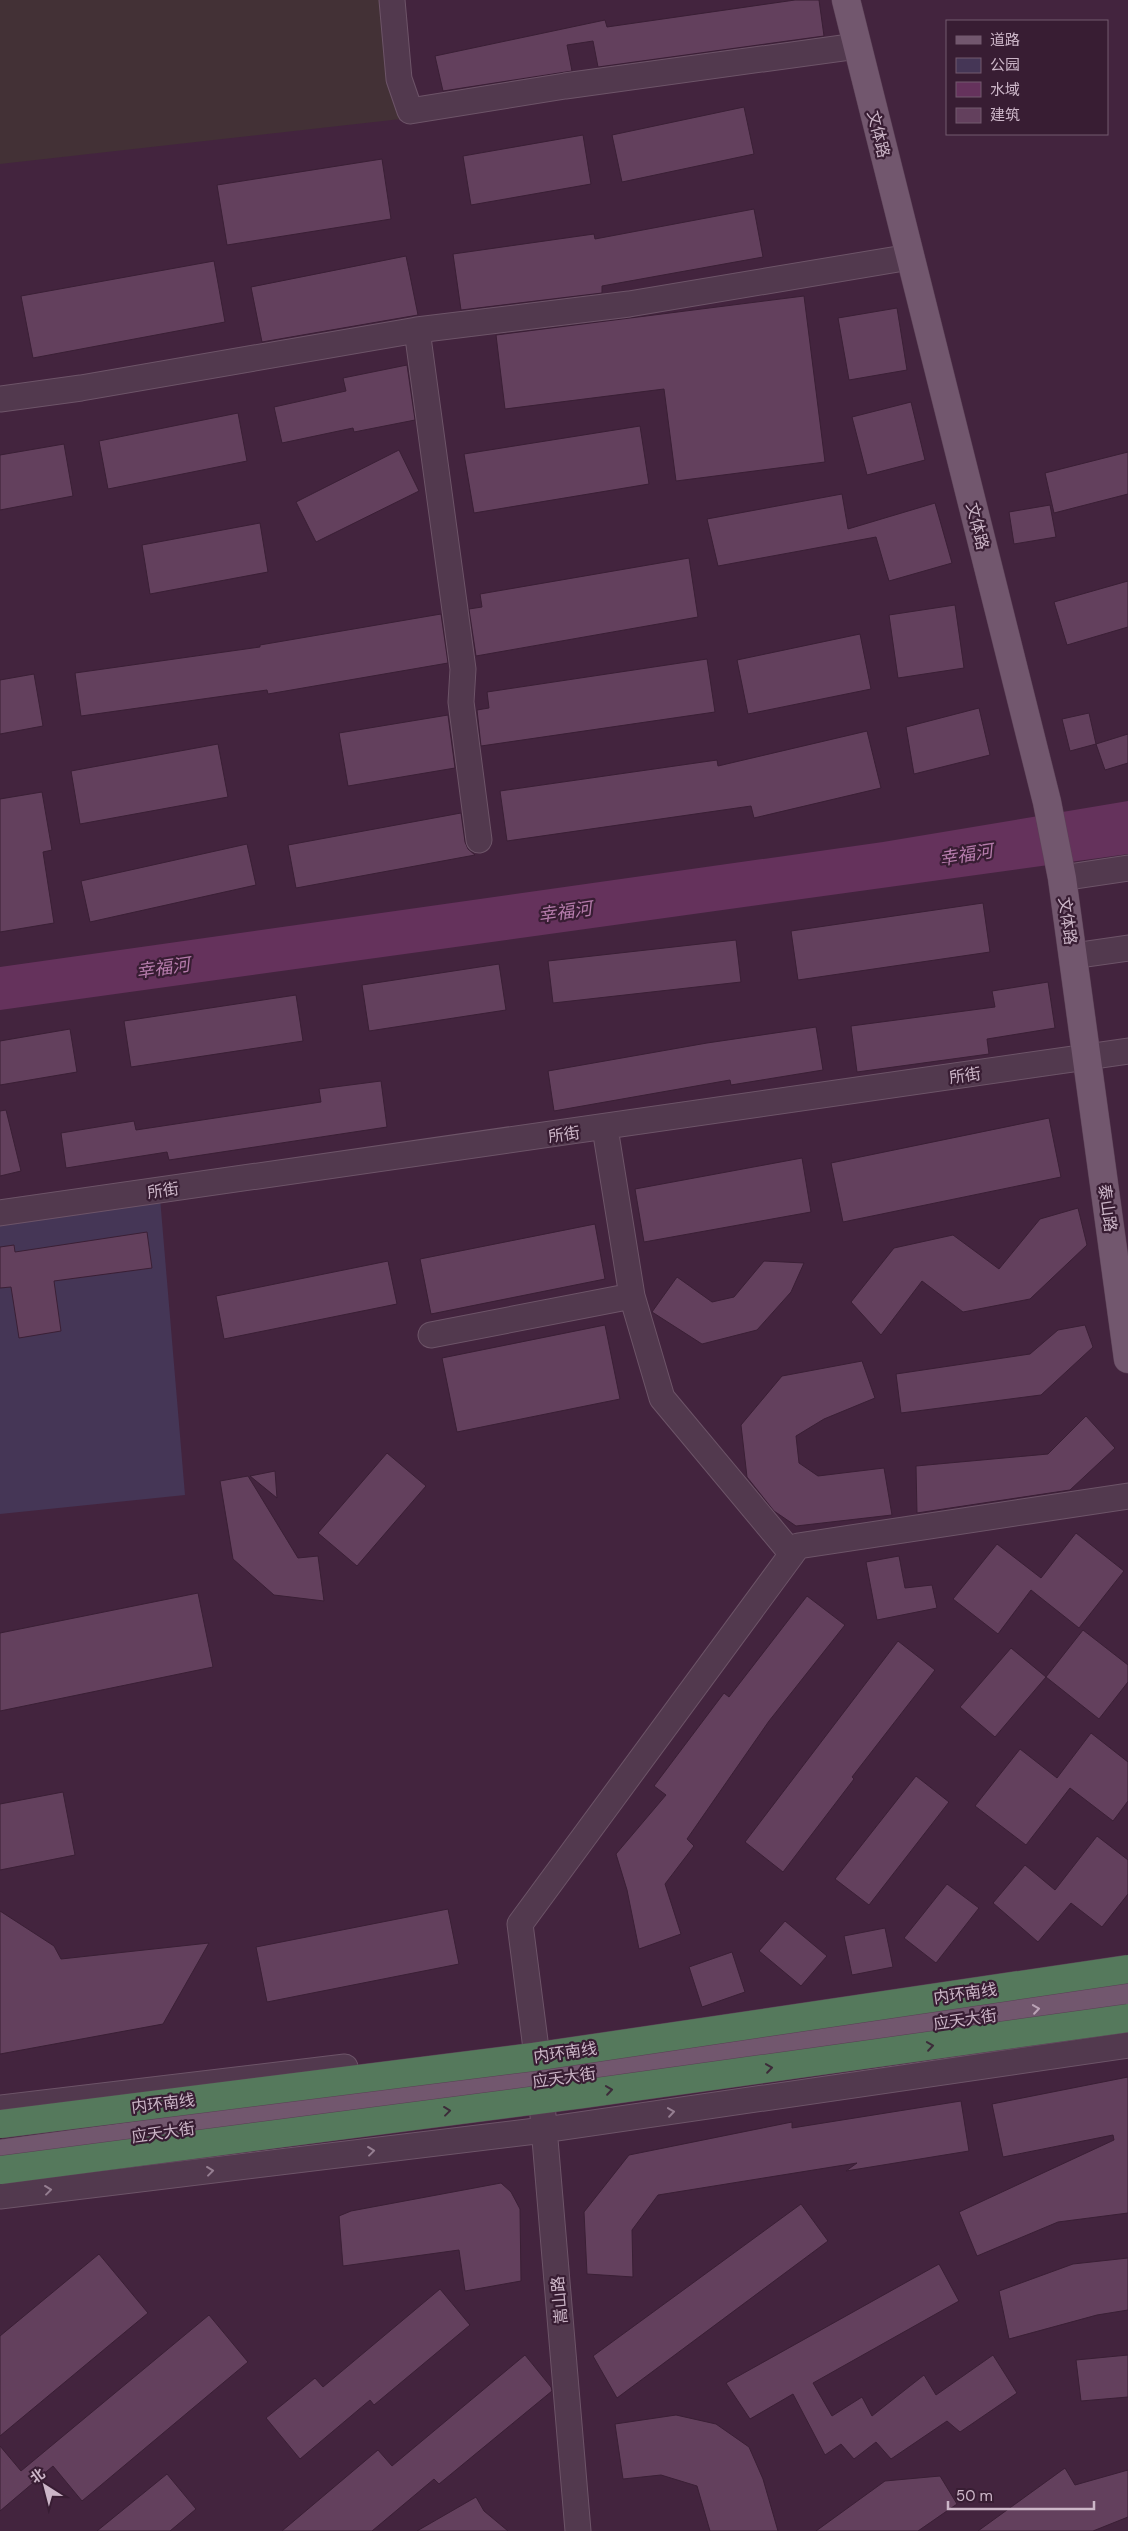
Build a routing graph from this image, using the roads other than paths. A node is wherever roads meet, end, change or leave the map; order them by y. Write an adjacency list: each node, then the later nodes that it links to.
1 (392, 0): 3 (street)
2 (846, 0): 3 (main road, 文体路)
3 (857, 46): 4 (main road, 文体路)
4 (910, 257): 5 (street); 9 (main road, 文体路)
5 (417, 330): 6 (street); 7 (street)
6 (0, 399)
7 (479, 840)
8 (1128, 868): 9 (street)
9 (1061, 873): 11 (main road, 文体路)
10 (1128, 948): 11 (street)
11 (1073, 956): 13 (main road, 文体路)
12 (1128, 1052): 13 (street, 所街)
13 (1087, 1057): 14 (street, 所街); 18 (main road, 泰山路)
14 (605, 1128): 15 (street, 所街); 16 (street)
15 (0, 1213)
16 (632, 1296): 17 (street); 20 (street)
17 (431, 1335)
18 (1128, 1359)
19 (1128, 1496): 20 (street)
20 (792, 1554): 26 (street, 嵩山路)
21 (1128, 1969): 28 (highway, 内环南线, bridge)
22 (1128, 1977): 26 (main road, 应天大街)
23 (1128, 1996): 26 (main road, 应天大街, one-way to 23)
24 (1128, 2018): 32 (highway, one-way to 24, bridge)
25 (1128, 2045): 29 (street, one-way to 25)
26 (539, 2075): 27 (street, 应天大街); 29 (street, 嵩山路); 30 (main road, 应天大街); 31 (main road, 应天大街)
27 (0, 2108)
28 (0, 2124)
29 (544, 2130): 33 (street, one-way to 29); 34 (street, 嵩山路)
30 (0, 2137)
31 (0, 2154)
32 (0, 2170)
33 (0, 2196)
34 (578, 2531)

